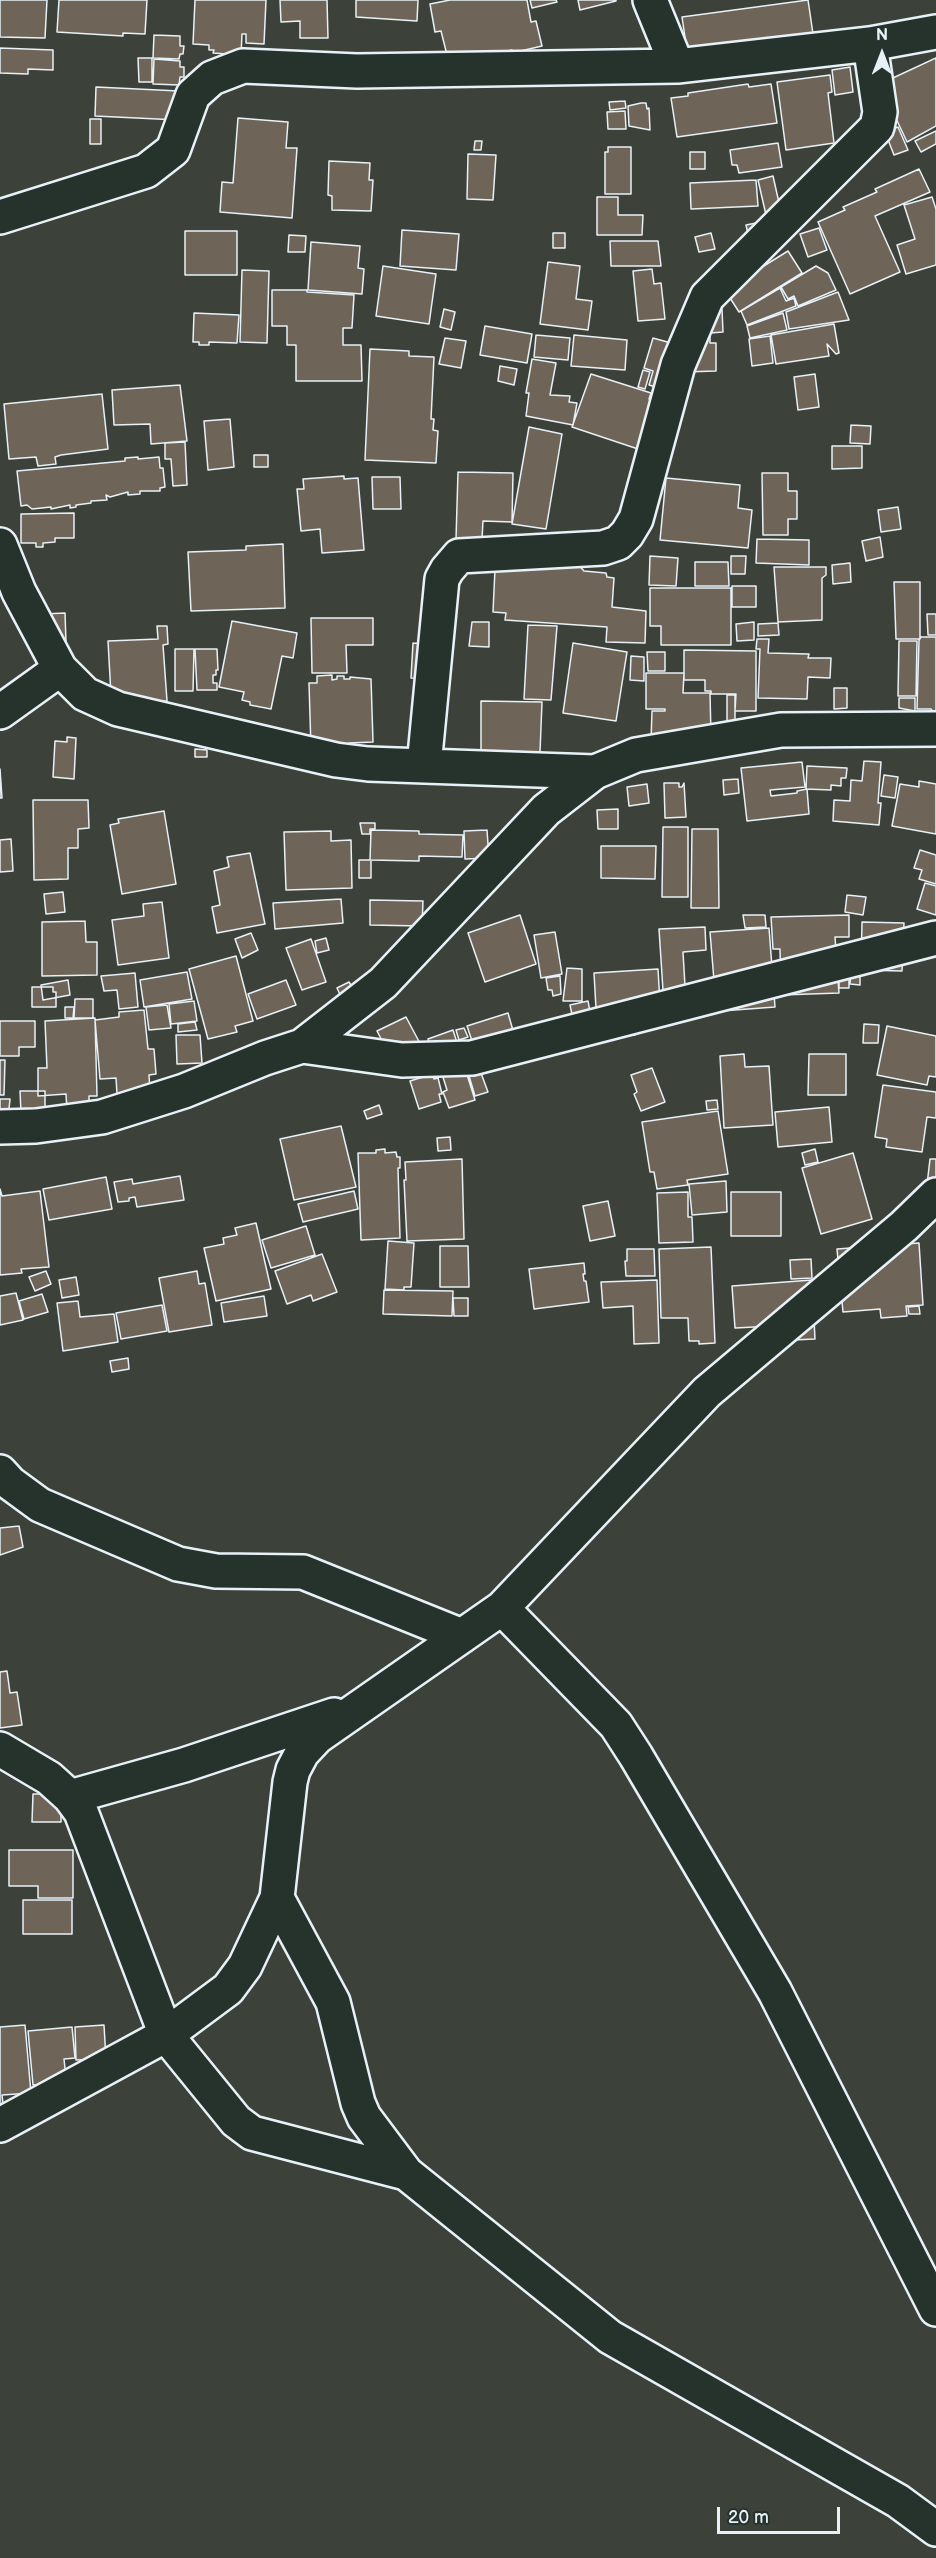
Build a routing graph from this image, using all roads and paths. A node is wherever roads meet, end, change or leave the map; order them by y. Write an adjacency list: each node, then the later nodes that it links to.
1 (650, 0): 4 (street)
2 (936, 32): 3 (street)
3 (870, 44): 4 (street); 10 (street)
4 (677, 66): 5 (street)
5 (0, 217)
6 (0, 545): 7 (street)
7 (60, 669): 8 (street); 10 (street)
8 (0, 712)
9 (936, 729): 11 (street)
10 (424, 766): 11 (street)
11 (595, 772): 13 (street)
12 (936, 938): 13 (street)
13 (302, 1046): 14 (street)
14 (0, 1127)
15 (936, 1195): 17 (street)
16 (0, 1472): 18 (street)
17 (502, 1608): 18 (street); 26 (street)
18 (462, 1636): 19 (street)
19 (363, 1706): 21 (street); 22 (street)
20 (0, 1749): 21 (street)
21 (70, 1797): 23 (street)
22 (277, 1898): 23 (street); 25 (street)
23 (166, 2035): 24 (street); 25 (street)
24 (0, 2124)
25 (406, 2173): 27 (street)
26 (936, 2309)
27 (936, 2529)

